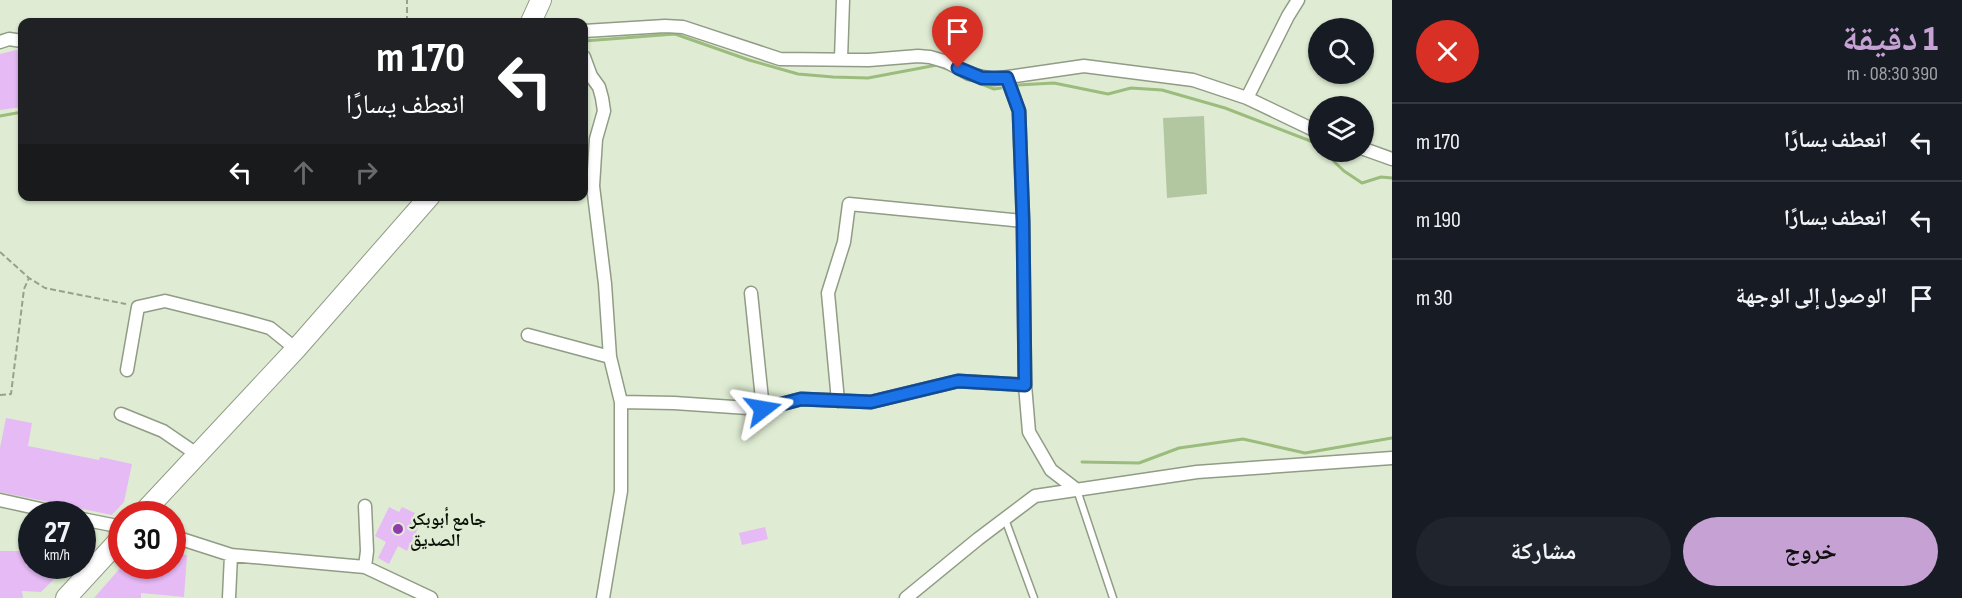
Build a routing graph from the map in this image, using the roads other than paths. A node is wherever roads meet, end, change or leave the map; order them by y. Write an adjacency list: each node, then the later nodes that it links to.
1 (541, 0): 4 (main road)
2 (843, 0): 8 (street)
3 (1298, 0): 11 (street)
4 (533, 18)
5 (588, 31): 8 (street)
6 (18, 40): 7 (street)
7 (0, 42)
8 (841, 59): 10 (street)
9 (588, 68): 20 (street)
10 (1007, 78): 11 (street); 16 (street)
11 (1247, 98): 12 (street)
12 (1308, 127)
13 (1374, 153): 14 (street)
14 (1392, 159)
15 (426, 201): 19 (main road)
16 (1023, 221): 22 (street); 23 (street)
17 (751, 293): 25 (street)
18 (528, 335): 20 (street)
19 (296, 349): 21 (street); 27 (main road)
20 (610, 357): 24 (street)
21 (127, 370)
22 (1025, 385): 23 (street); 29 (street)
23 (838, 401): 25 (street)
24 (621, 402): 25 (street); 42 (street)
25 (763, 409)
26 (121, 414): 27 (street)
27 (198, 455): 31 (main road)
28 (1392, 458): 29 (street)
29 (1077, 490): 34 (street); 45 (lane)
30 (0, 501): 32 (street)
31 (154, 501)
32 (18, 505)
33 (365, 506): 38 (street)
34 (1005, 519): 43 (street); 44 (lane)
35 (186, 541): 37 (street)
36 (108, 552): 39 (main road)
37 (231, 555): 38 (street); 40 (street)
38 (365, 567): 41 (street)
39 (66, 598)
40 (229, 598)
41 (431, 598)
42 (603, 598)
43 (906, 598)
44 (1034, 598)
45 (1113, 598)

